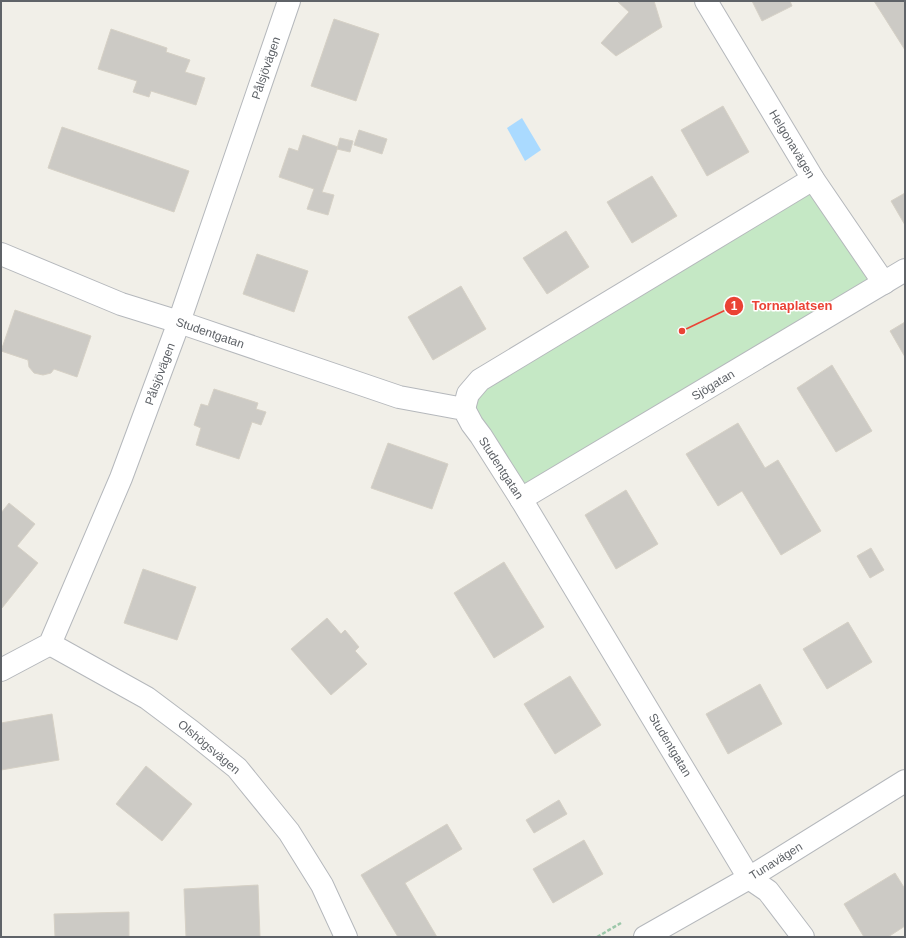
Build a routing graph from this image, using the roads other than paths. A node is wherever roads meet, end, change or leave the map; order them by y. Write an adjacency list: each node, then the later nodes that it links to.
1 (289, 1): 7 (street, Pålsjövägen)
2 (706, 1): 3 (street, Helgonavägen)
3 (813, 179): 6 (street, Helgonavägen); 8 (street)
4 (1, 254): 7 (street, Studentgatan)
5 (905, 270): 6 (street, Sjögatan)
6 (884, 283): 9 (street, Sjögatan)
7 (179, 322): 8 (street, Studentgatan); 10 (street, Pålsjövägen)
8 (464, 408): 9 (street, Studentgatan)
9 (521, 499): 13 (street, Studentgatan)
10 (50, 644): 11 (street); 14 (street, Olshögsvägen)
11 (1, 670)
12 (905, 781): 13 (street, Tunavägen)
13 (750, 878): 15 (street, Tunavägen); 16 (street, Studentgatan)
14 (346, 937)
15 (645, 937)
16 (803, 937)

